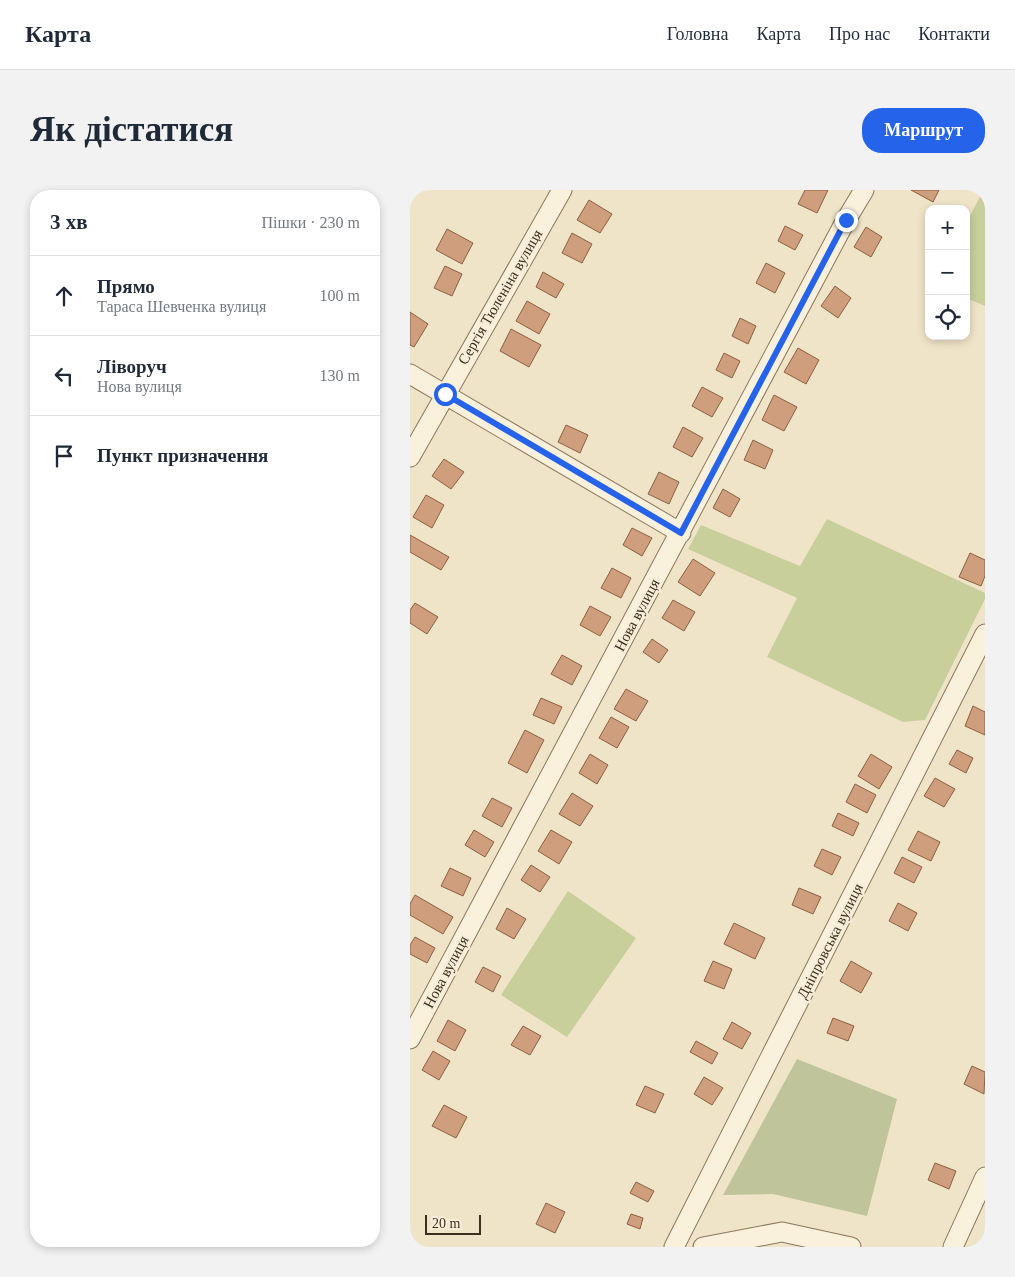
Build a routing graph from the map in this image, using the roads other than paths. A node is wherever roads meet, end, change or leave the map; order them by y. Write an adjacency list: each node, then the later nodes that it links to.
1 (562, 190): 4 (street, Сергія Тюленіна вулиця)
2 (864, 190): 6 (street, Нова вулиця)
3 (410, 374): 4 (street)
4 (445, 394): 5 (street, Сергія Тюленіна вулиця); 6 (street)
5 (410, 457)
6 (681, 533): 8 (street, Нова вулиця)
7 (985, 634): 10 (street, Дніпровська вулиця)
8 (410, 1039)
9 (985, 1177): 13 (street)
10 (674, 1247)
11 (703, 1247): 12 (street)
12 (851, 1247)
13 (953, 1247)

